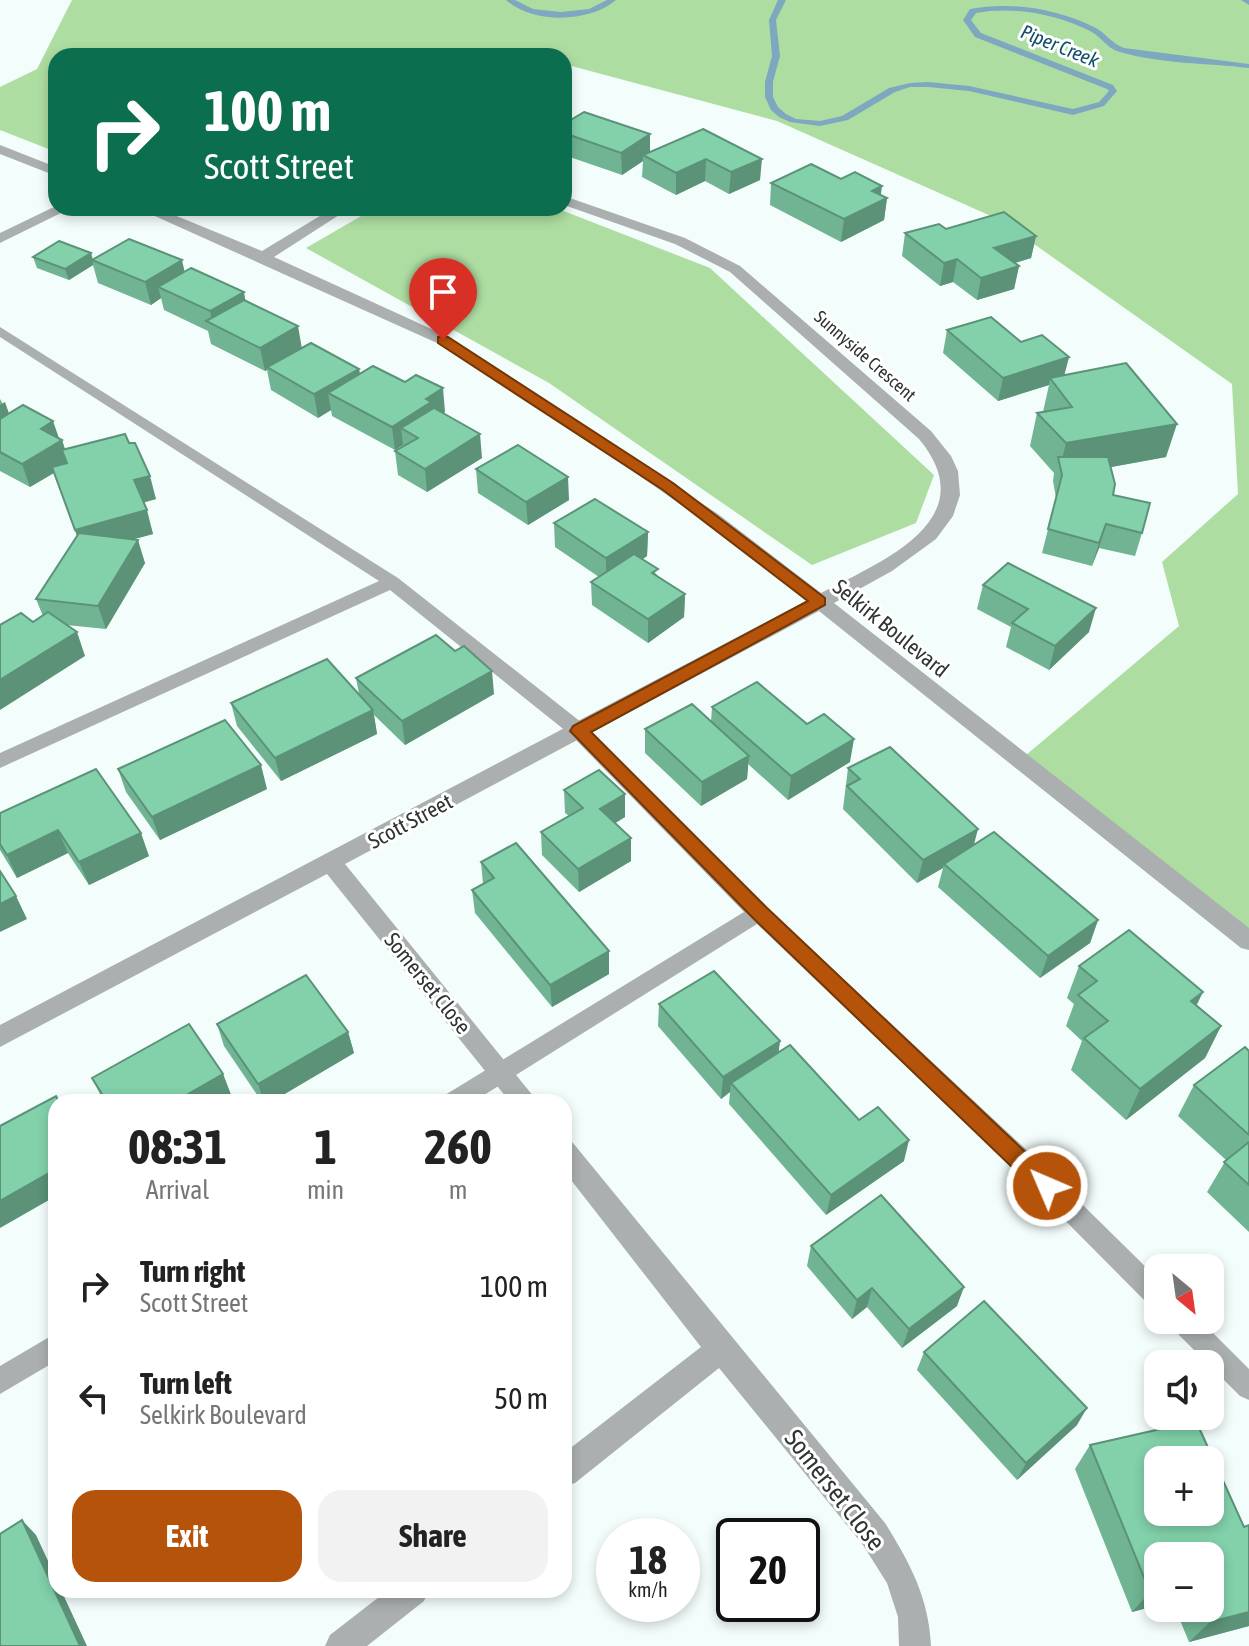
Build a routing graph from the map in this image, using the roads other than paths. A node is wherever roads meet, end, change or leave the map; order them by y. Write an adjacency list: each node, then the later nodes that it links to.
1 (0, 149): 2 (street)
2 (48, 169)
3 (572, 203): 11 (street, Sunnyside Crescent)
4 (48, 216): 7 (street)
5 (163, 216): 8 (street, Selkirk Boulevard)
6 (330, 216): 8 (street)
7 (0, 239)
8 (263, 257): 11 (street, Selkirk Boulevard)
9 (0, 331): 10 (lane)
10 (392, 582): 12 (lane); 13 (lane)
11 (820, 602): 12 (street, Scott Street); 16 (street, Selkirk Boulevard)
12 (579, 731): 14 (street, Scott Street); 15 (lane)
13 (0, 761)
14 (331, 863): 17 (street, Scott Street); 18 (street, Somerset Close)
15 (759, 913): 18 (lane); 22 (lane)
16 (1249, 941)
17 (0, 1037)
18 (502, 1072): 19 (lane); 20 (street, Somerset Close)
19 (466, 1094)
20 (519, 1094)
21 (572, 1161): 24 (street, Somerset Close)
22 (1144, 1282)
23 (1196, 1334): 27 (lane)
24 (721, 1349): 28 (street); 31 (street, Somerset Close)
25 (48, 1351): 26 (lane)
26 (0, 1381)
27 (1249, 1387)
28 (572, 1466)
29 (403, 1598): 30 (street)
30 (341, 1646)
31 (915, 1646)

